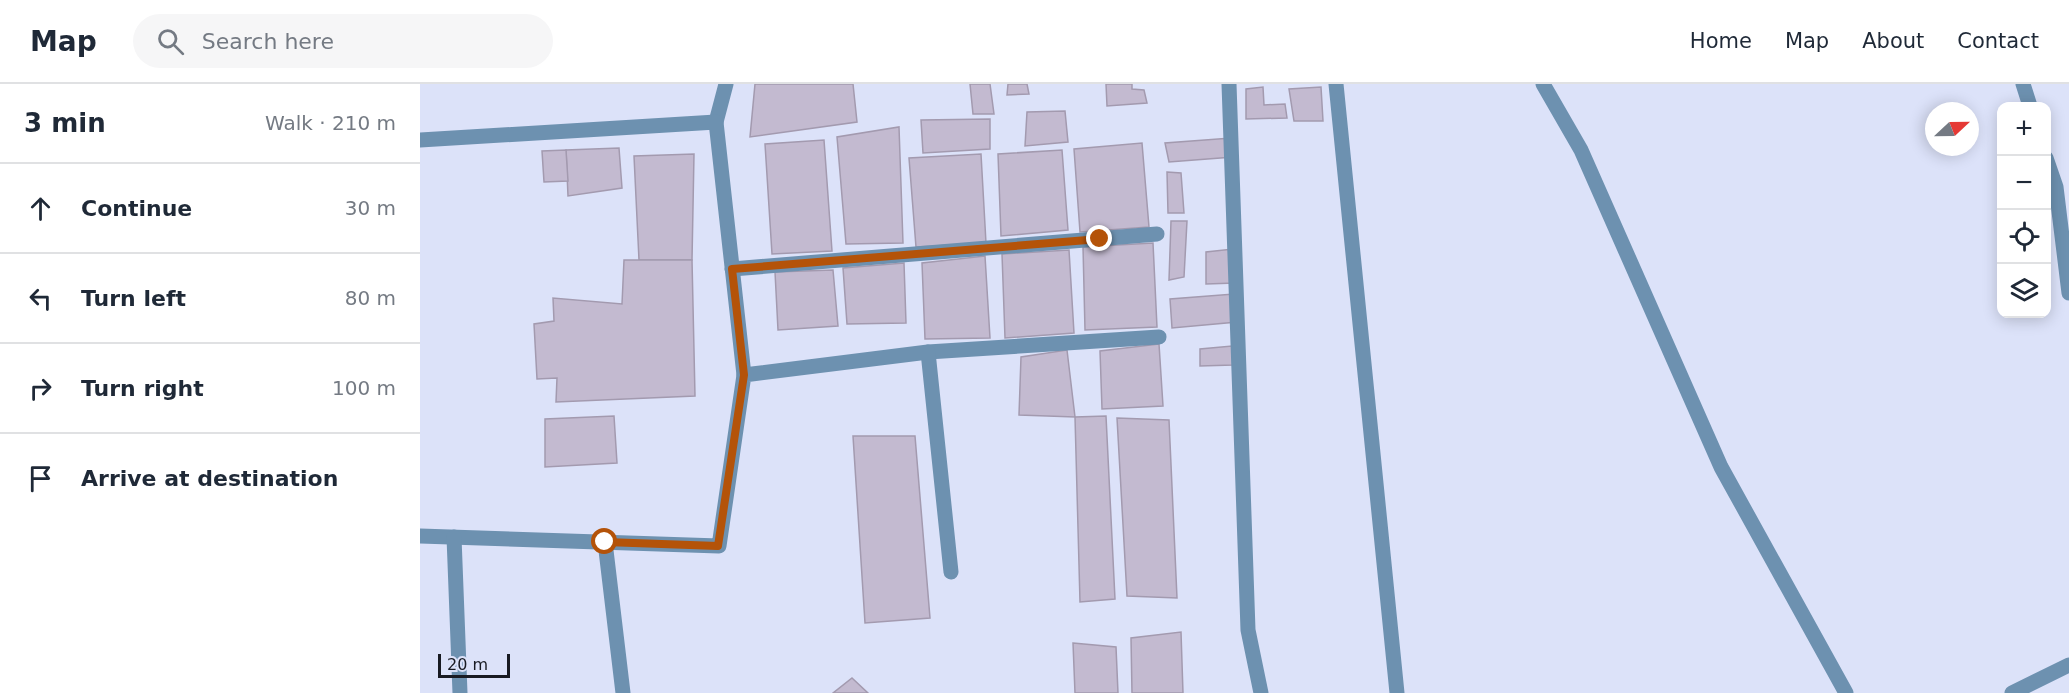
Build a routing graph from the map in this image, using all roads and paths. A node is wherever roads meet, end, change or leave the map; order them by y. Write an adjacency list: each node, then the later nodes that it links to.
1 (726, 84): 7 (street)
2 (1229, 84): 23 (street)
3 (1336, 84): 24 (street)
4 (1543, 84): 25 (street)
5 (2023, 84): 6 (street)
6 (2029, 102)
7 (716, 122): 8 (street); 11 (street)
8 (420, 140)
9 (2051, 172): 12 (street)
10 (1157, 234): 11 (street)
11 (732, 269): 15 (street)
12 (2069, 293)
13 (1159, 337): 14 (street)
14 (928, 352): 15 (street); 19 (street)
15 (744, 375): 18 (street)
16 (420, 536): 17 (street)
17 (454, 537): 18 (street); 21 (street)
18 (605, 542): 22 (street)
19 (951, 572)
20 (2069, 665): 26 (street)
21 (460, 693)
22 (623, 693)
23 (1261, 693)
24 (1397, 693)
25 (1846, 693)
26 (2012, 693)

